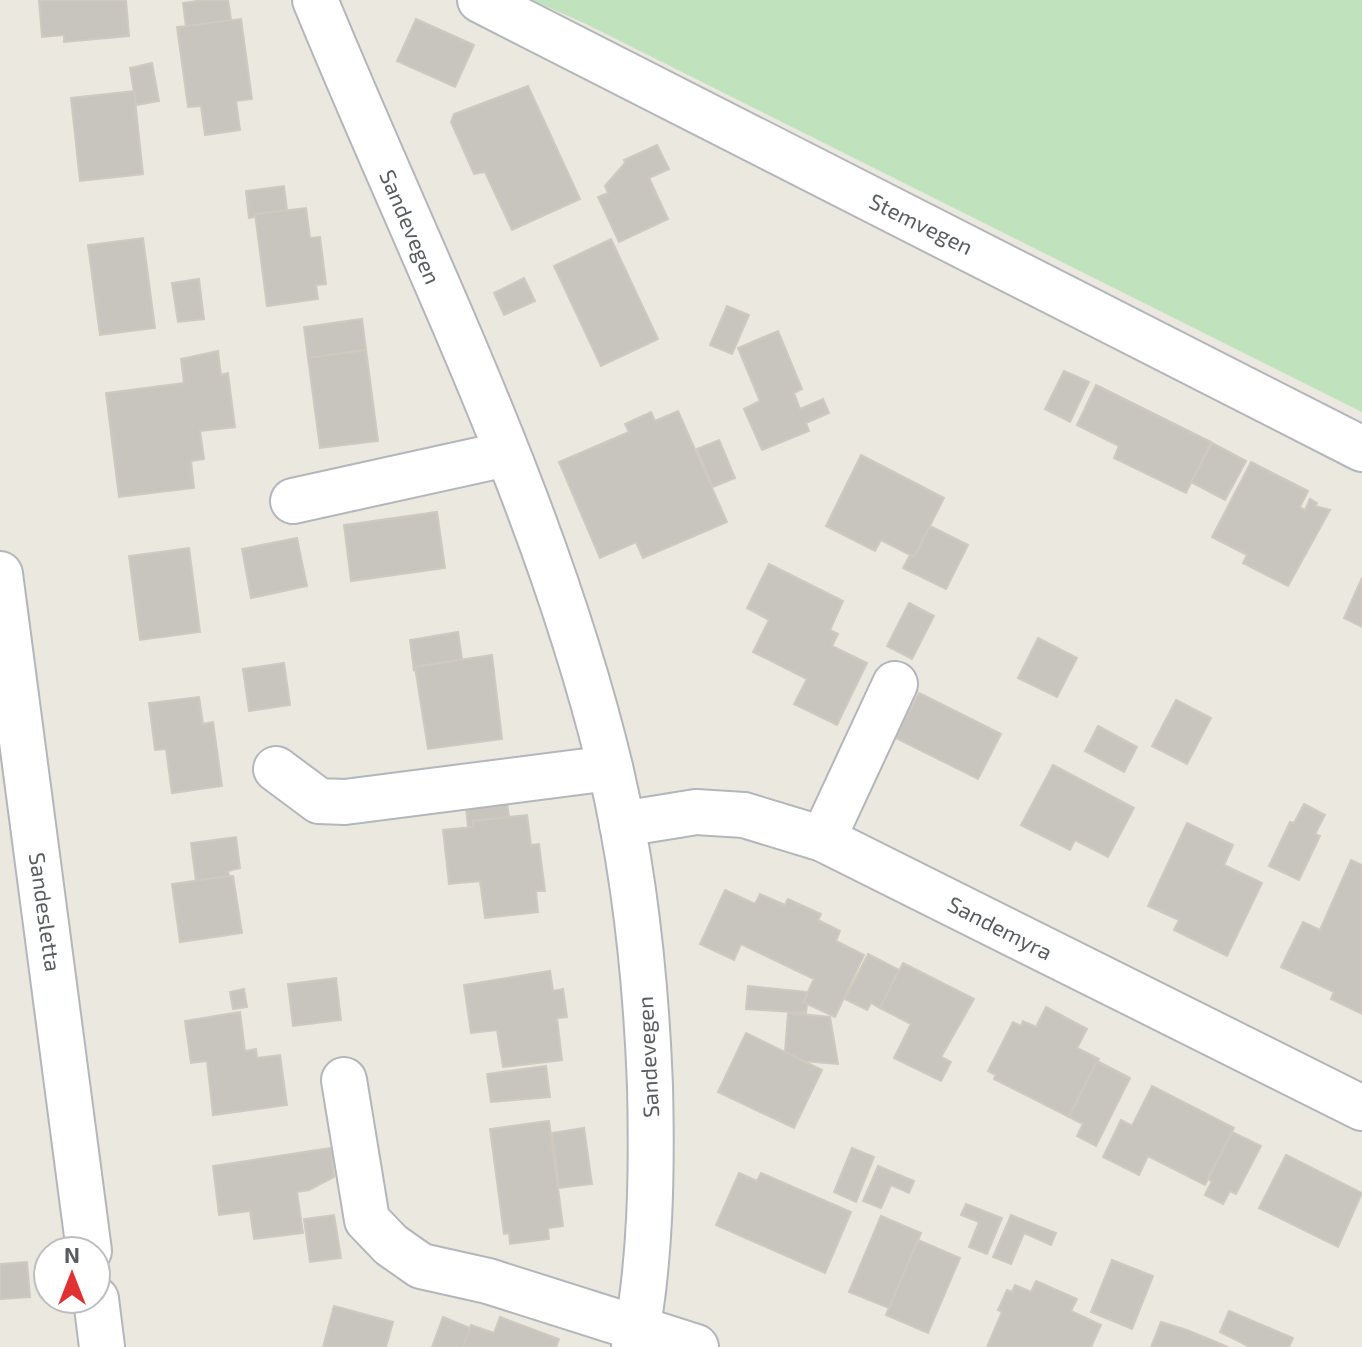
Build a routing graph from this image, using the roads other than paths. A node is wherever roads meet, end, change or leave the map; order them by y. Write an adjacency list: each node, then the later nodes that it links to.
1 (480, 0): 3 (street, Stemvegen)
2 (319, 1): 4 (street, Sandevegen)
3 (1362, 449)
4 (506, 454): 5 (street); 8 (street, Sandevegen)
5 (293, 501)
6 (0, 574): 14 (street, Sandesletta)
7 (895, 684): 11 (street)
8 (610, 768): 9 (street); 10 (street, Sandevegen)
9 (276, 769)
10 (622, 824): 11 (street, Sandemyra); 16 (street, Sandevegen)
11 (823, 839): 13 (street, Sandemyra)
12 (344, 1080): 16 (street)
13 (1362, 1108)
14 (87, 1235)
15 (98, 1315): 17 (street)
16 (636, 1338): 18 (street)
17 (102, 1347)
18 (696, 1347)

